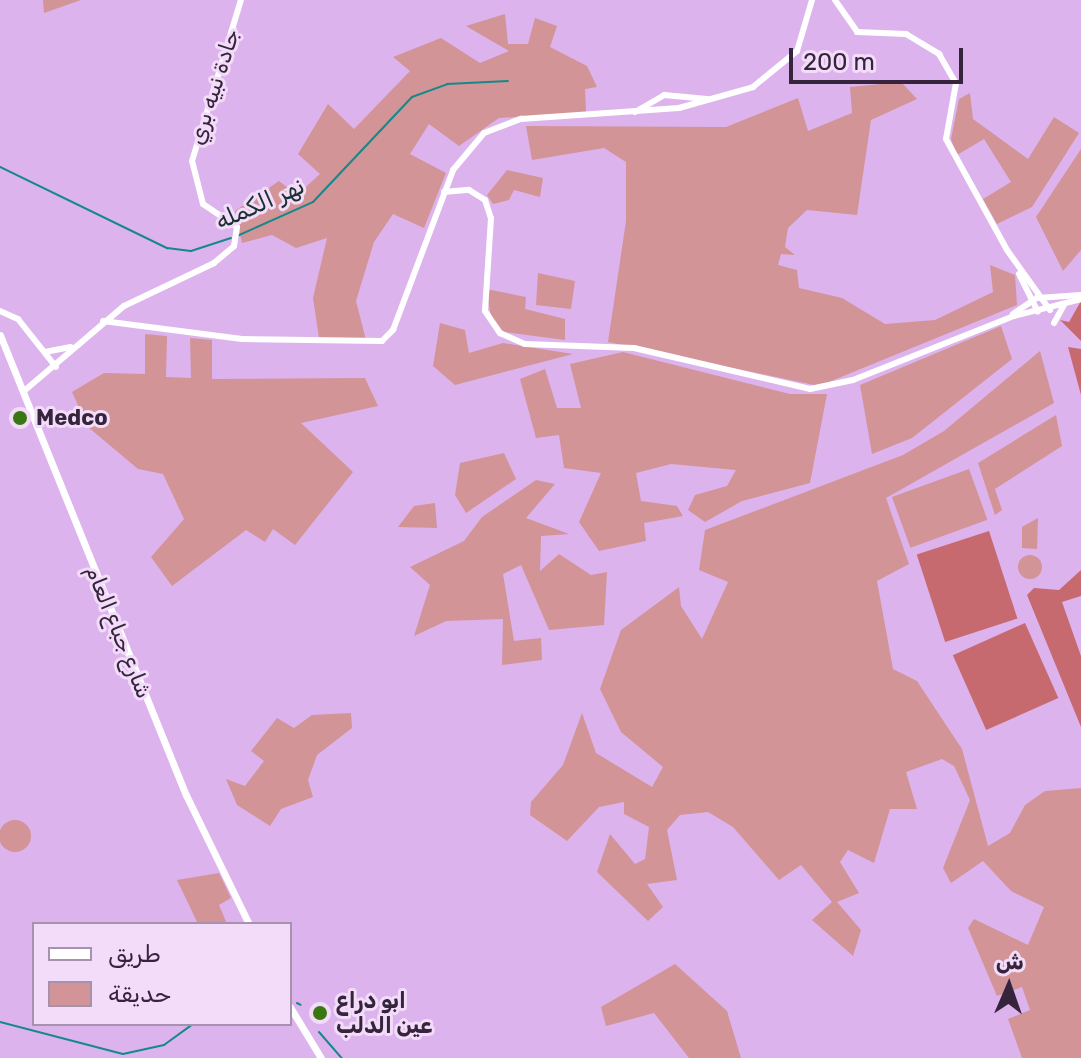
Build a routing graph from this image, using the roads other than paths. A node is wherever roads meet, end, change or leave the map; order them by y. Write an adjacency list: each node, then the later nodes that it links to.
1 (241, 0): 20 (street, جادة نبيه بري)
2 (812, 0): 5 (street)
3 (835, 0): 11 (street)
4 (676, 95): 5 (street); 6 (street); 7 (street)
5 (713, 100): 6 (street)
6 (679, 108): 7 (street)
7 (632, 114): 8 (street)
8 (450, 179): 9 (street); 10 (street)
9 (462, 189): 10 (street); 19 (street)
10 (444, 192): 20 (street)
11 (1017, 267): 12 (street); 14 (street)
12 (1041, 297): 13 (street); 14 (street); 16 (street)
13 (1081, 297): 15 (street)
14 (1029, 301): 18 (street); 19 (street)
15 (1064, 304): 16 (street); 21 (street)
16 (1050, 310): 18 (street)
17 (0, 311): 24 (street)
18 (1038, 312): 19 (street)
19 (1007, 318)
20 (103, 321): 23 (street, جادة نبيه بري)
21 (1054, 323)
22 (0, 335): 26 (main road, شارع جباع العام)
23 (71, 347): 24 (street, جادة نبيه بري); 25 (street, جادة نبيه بري)
24 (45, 352): 25 (street)
25 (56, 367): 26 (street, جادة نبيه بري)
26 (24, 391): 27 (main road, شارع جباع العام)
27 (248, 922)
28 (292, 1010): 29 (main road)
29 (321, 1058)

